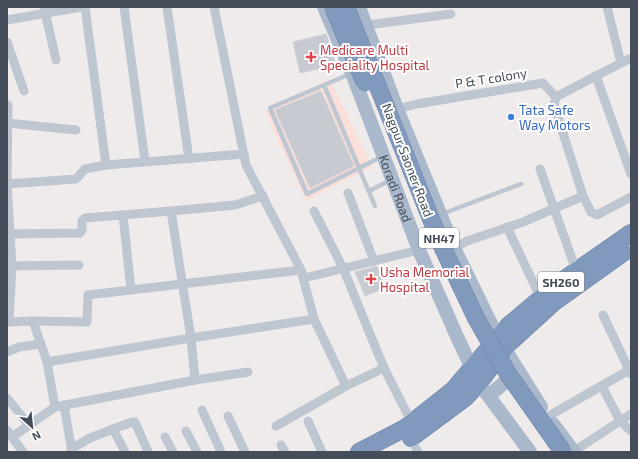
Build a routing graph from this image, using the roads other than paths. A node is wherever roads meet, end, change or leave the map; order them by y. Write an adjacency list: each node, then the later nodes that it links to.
1 (81, 7): 11 (street)
2 (86, 7): 32 (street)
3 (124, 7): 31 (street)
4 (167, 7): 30 (street)
5 (214, 7): 28 (street)
6 (324, 7): 19 (main road, Koradi Road / NH47)
7 (333, 7): 112 (highway, Nagpur Saoner Road / NH47, bridge)
8 (346, 7): 113 (highway, Nagpur Saoner Road / NH47, bridge)
9 (359, 7): 14 (main road)
10 (607, 7): 18 (street)
11 (45, 10): 13 (street); 17 (street)
12 (451, 14): 14 (street)
13 (7, 20)
14 (367, 25): 25 (main road)
15 (7, 42): 22 (street)
16 (631, 58): 18 (street)
17 (56, 60)
18 (621, 63): 20 (street)
19 (352, 73): 21 (lane); 29 (main road, Koradi Road / NH47)
20 (596, 76): 23 (street); 35 (street)
21 (324, 85): 33 (lane); 33 (lane)
22 (24, 91)
23 (556, 97): 25 (street, P & T colony); 42 (street)
24 (8, 105): 26 (street)
25 (397, 109): 50 (main road)
26 (7, 123): 27 (street); 37 (street)
27 (76, 130)
28 (244, 154): 30 (street); 41 (street)
29 (383, 156): 33 (lane); 36 (main road, Koradi Road / NH47)
30 (189, 158): 31 (street)
31 (145, 161): 32 (street)
32 (106, 165): 37 (street)
33 (359, 168): 39 (lane)
34 (540, 169): 45 (street)
35 (631, 174)
36 (392, 180): 39 (lane); 54 (main road, Koradi Road / NH47)
37 (7, 184): 49 (street)
38 (521, 184): 50 (lane)
39 (369, 191): 44 (lane)
40 (348, 193): 57 (street)
41 (263, 196): 46 (street); 62 (street)
42 (583, 196): 43 (street); 45 (street)
43 (631, 197)
44 (375, 206)
45 (554, 208): 51 (street); 61 (street)
46 (171, 210): 48 (street); 63 (street)
47 (314, 211): 60 (street)
48 (123, 215): 53 (street); 64 (street)
49 (8, 217): 53 (street)
50 (442, 219): 54 (main road); 56 (main road)
51 (507, 227): 56 (street); 65 (street)
52 (631, 232): 61 (highway, SH260)
53 (11, 234): 58 (street)
54 (418, 246): 57 (street); 79 (main road, Koradi Road / NH47)
55 (631, 247): 71 (highway, SH260)
56 (454, 248): 71 (main road)
57 (374, 261): 60 (street)
58 (10, 265): 59 (street); 68 (street)
59 (78, 265)
60 (343, 268): 62 (street); 75 (street)
61 (576, 270): 65 (highway, SH260)
62 (302, 274): 63 (street); 67 (street)
63 (183, 284): 64 (street); 70 (street)
64 (131, 290): 69 (street)
65 (540, 299): 71 (highway, SH260)
66 (603, 315): 77 (street)
67 (314, 319): 70 (street); 81 (street)
68 (8, 322): 69 (street)
69 (33, 322): 72 (street)
70 (191, 338): 74 (street); 80 (street)
71 (501, 343): 76 (main road); 79 (highway, SH260)
72 (41, 344): 73 (street); 74 (street)
73 (7, 352)
74 (47, 362): 85 (street)
75 (384, 368): 81 (street); 98 (street)
76 (517, 370): 83 (main road); 89 (main road)
77 (630, 371): 82 (street)
78 (248, 372): 80 (street)
79 (475, 375): 83 (main road, Koradi Road); 98 (highway, SH260)
80 (195, 380): 85 (street)
81 (346, 386): 93 (street)
82 (602, 386): 89 (street); 91 (street)
83 (489, 396): 111 (main road, Koradi Road)
84 (7, 398): 92 (street)
85 (60, 406): 92 (street); 100 (street)
86 (202, 410): 106 (street)
87 (631, 414): 91 (street)
88 (228, 416): 107 (street)
89 (547, 417): 113 (main road)
90 (308, 421): 108 (street)
91 (620, 421): 96 (street); 113 (street)
92 (29, 425): 97 (street)
93 (276, 426)
94 (113, 429): 100 (street); 102 (street); 103 (street)
95 (186, 431): 105 (street)
96 (631, 431)
97 (10, 434): 101 (street)
98 (411, 435): 109 (highway, SH260); 110 (highway, SH260)
99 (165, 436): 104 (street)
100 (72, 451)
101 (23, 452)
102 (125, 452)
103 (148, 452)
104 (173, 452)
105 (197, 452)
106 (221, 452)
107 (245, 452)
108 (322, 452)
109 (359, 452)
110 (384, 452)
111 (530, 452)
112 (549, 452)
113 (571, 452)

